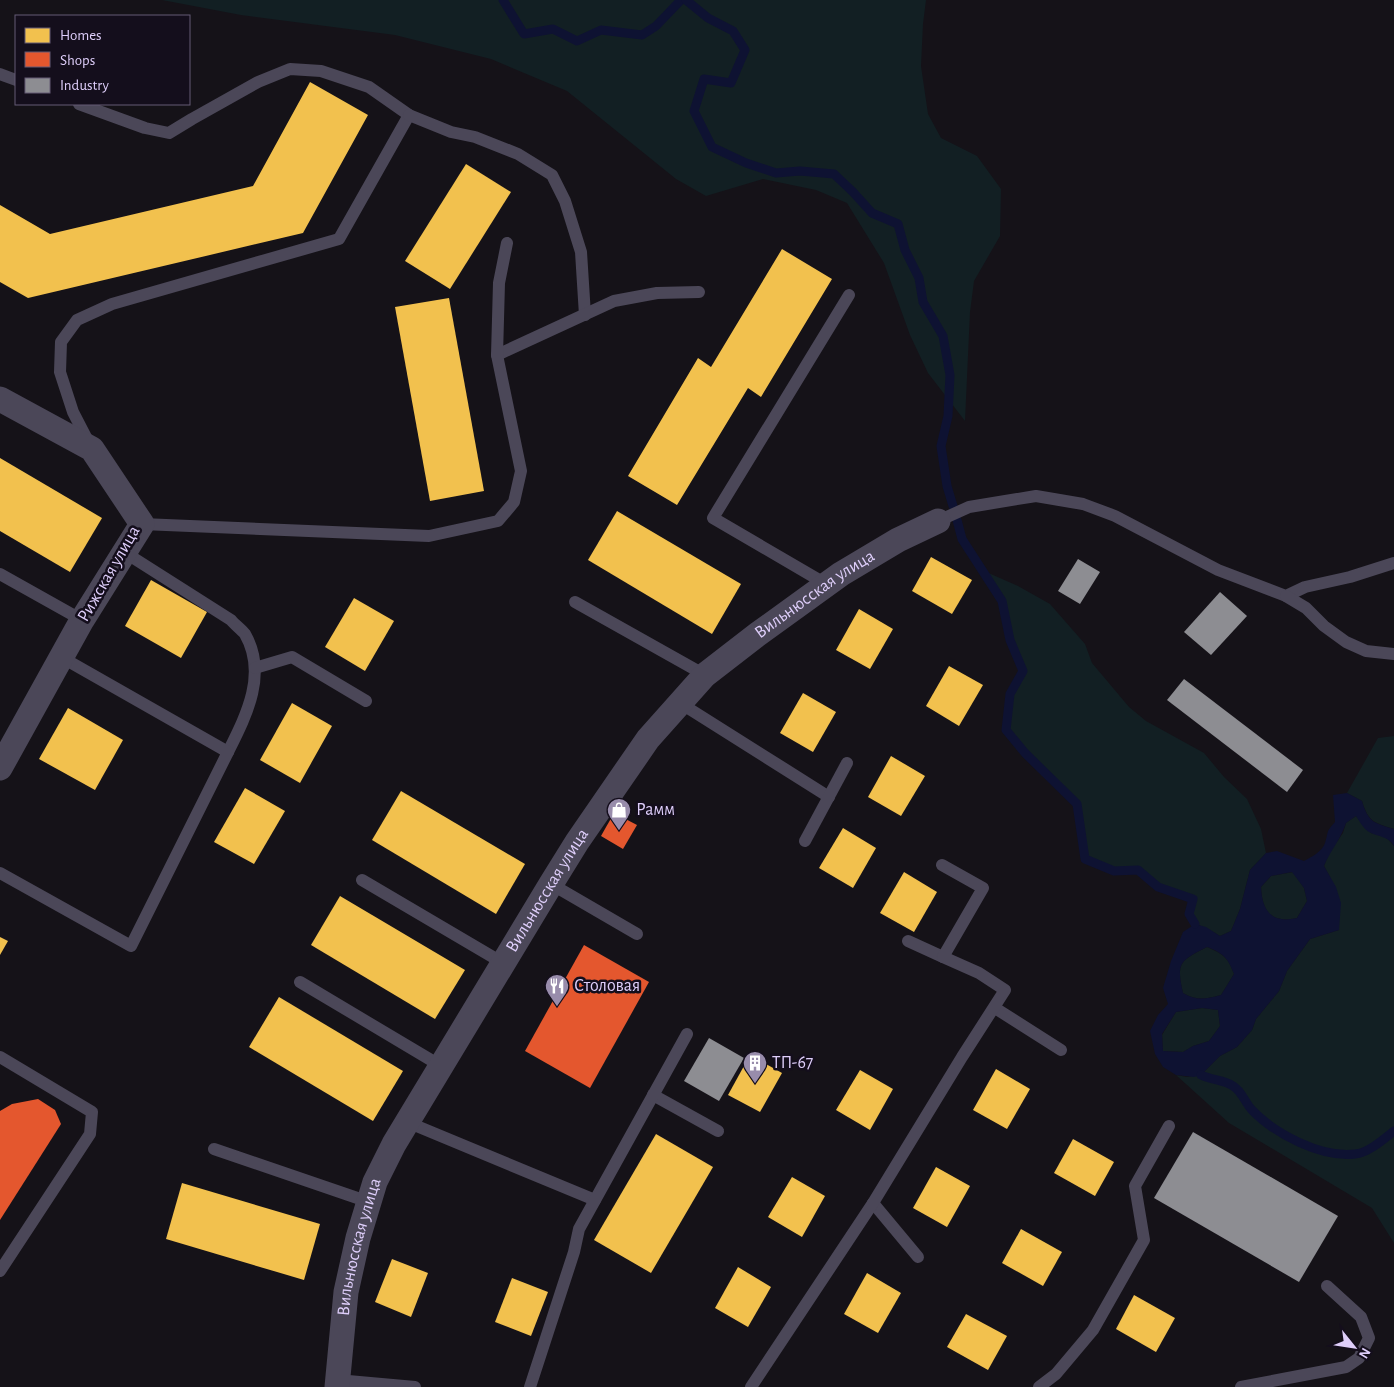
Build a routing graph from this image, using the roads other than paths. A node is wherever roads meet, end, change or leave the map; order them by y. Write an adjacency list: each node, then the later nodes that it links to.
1 (0, 74): 2 (lane)
2 (15, 80)
3 (82, 105): 4 (lane)
4 (409, 115): 8 (lane); 11 (lane)
5 (507, 243): 9 (lane)
6 (699, 292): 8 (lane)
7 (849, 295): 17 (lane)
8 (585, 315): 9 (lane)
9 (497, 355): 13 (lane)
10 (0, 399): 11 (street, Рижская улица)
11 (92, 449): 13 (street, Рижская улица)
12 (938, 521): 17 (street, Вильнюсская улица); 18 (lane)
13 (142, 524): 14 (street, Рижская улица)
14 (124, 552): 20 (street, Рижская улица); 23 (lane)
15 (1394, 562): 18 (lane)
16 (0, 574): 20 (lane)
17 (826, 584): 24 (street, Вильнюсская улица)
18 (1286, 596): 21 (lane)
19 (575, 602): 24 (lane)
20 (82, 620): 22 (street, Рижская улица)
21 (1394, 654)
22 (61, 657): 27 (lane); 29 (street, Рижская улица)
23 (255, 668): 25 (lane); 27 (lane)
24 (705, 675): 26 (street, Вильнюсская улица)
25 (366, 701)
26 (680, 703): 30 (lane); 35 (street, Вильнюсская улица)
27 (228, 752): 33 (lane)
28 (847, 763): 30 (lane)
29 (0, 768)
30 (829, 797): 31 (lane)
31 (805, 841)
32 (942, 865): 38 (lane)
33 (0, 872)
34 (362, 880): 39 (lane)
35 (550, 884): 36 (lane); 39 (street, Вильнюсская улица)
36 (637, 934)
37 (908, 941): 38 (lane)
38 (943, 957): 41 (lane)
39 (503, 963): 45 (street, Вильнюсская улица)
40 (300, 982): 45 (lane)
41 (995, 1008): 43 (lane); 53 (lane)
42 (687, 1034): 46 (lane)
43 (1061, 1050)
44 (0, 1058): 55 (lane)
45 (441, 1066): 47 (street, Вильнюсская улица)
46 (653, 1095): 49 (lane); 51 (lane)
47 (407, 1122): 51 (lane); 52 (street, Вильнюсская улица)
48 (1169, 1126): 57 (lane)
49 (718, 1131)
50 (214, 1149): 52 (lane)
51 (595, 1200): 60 (lane)
52 (369, 1202): 58 (street, Вильнюсская улица)
53 (873, 1203): 54 (lane); 61 (lane)
54 (918, 1257)
55 (0, 1271)
56 (1327, 1286): 64 (lane)
57 (1056, 1374): 62 (lane); 63 (lane)
58 (337, 1384): 59 (lane)
59 (415, 1387)
60 (530, 1387)
61 (751, 1387)
62 (1039, 1387)
63 (1050, 1387)
64 (1241, 1387)

